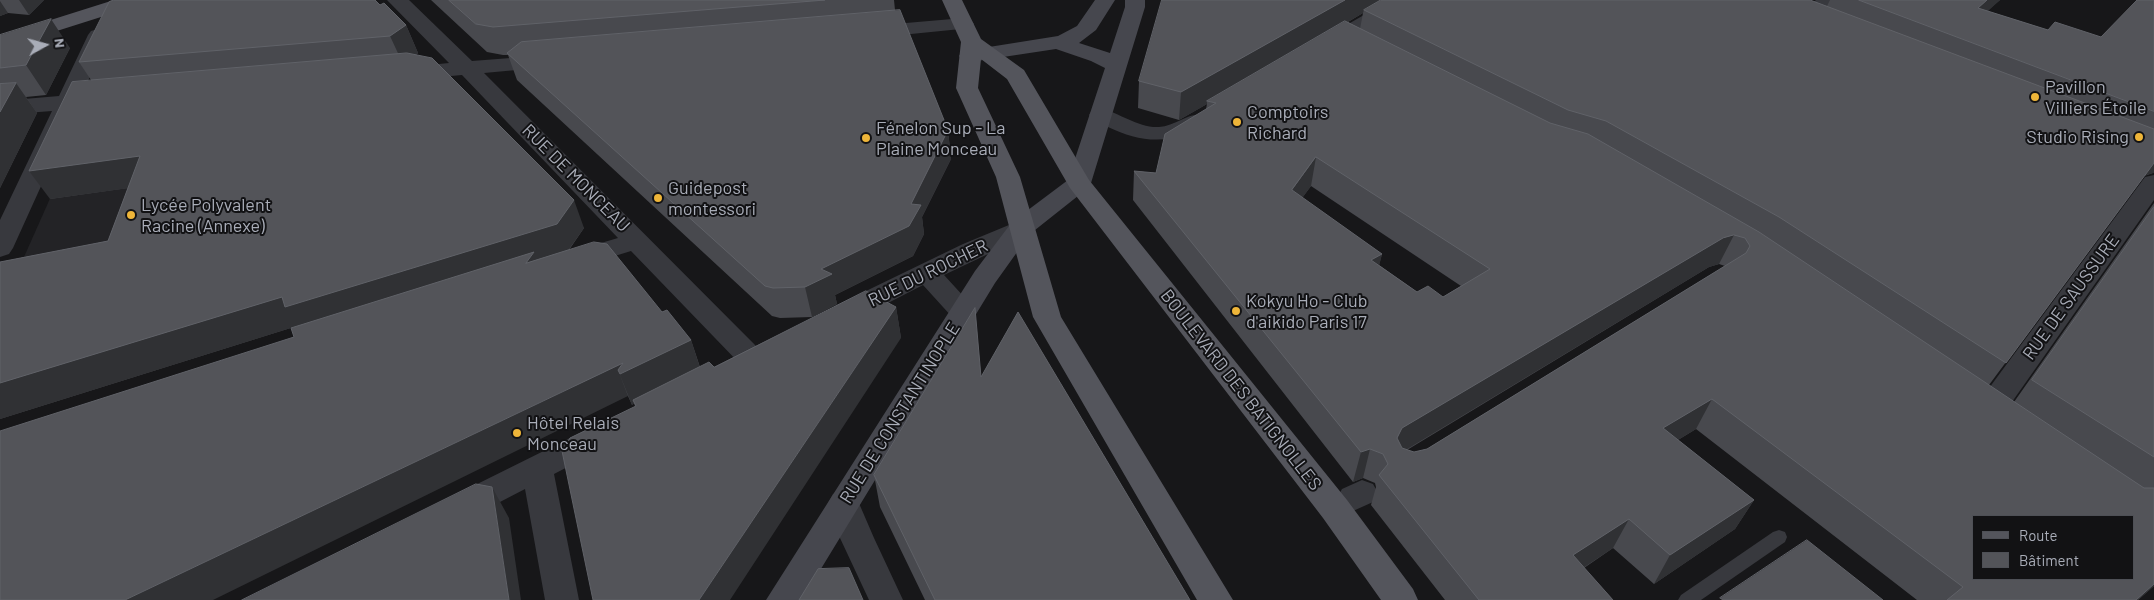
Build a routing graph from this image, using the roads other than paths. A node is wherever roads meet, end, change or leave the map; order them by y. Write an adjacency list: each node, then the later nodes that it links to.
1 (135, 0): 8 (main road)
2 (397, 0): 19 (street, RUE DE MONCEAU)
3 (952, 0): 14 (main road)
4 (1105, 0): 13 (main road)
5 (1134, 0): 18 (main road)
6 (1404, 0): 11 (street)
7 (1828, 0): 9 (street)
8 (110, 8): 12 (main road); 22 (street)
9 (1802, 21)
10 (849, 34): 14 (street)
11 (1340, 38): 15 (street); 17 (street)
12 (0, 43)
13 (1057, 43): 14 (main road); 18 (main road)
14 (973, 44): 27 (main road, BOULEVARD DES BATIGNOLLES); 28 (main road)
15 (1368, 52)
16 (567, 59): 19 (street)
17 (1305, 59)
18 (1116, 65): 25 (main road)
19 (467, 68): 20 (street); 29 (street, RUE DE MONCEAU)
20 (382, 76)
21 (120, 98): 22 (street)
22 (68, 103): 23 (street); 30 (street)
23 (0, 108)
24 (1213, 112): 25 (street)
25 (1100, 115): 27 (main road)
26 (2154, 182): 36 (street, RUE DE SAUSSURE)
27 (1079, 183): 28 (main road, RUE DE CONSTANTINOPLE); 46 (main road, BOULEVARD DES BATIGNOLLES)
28 (1021, 228): 32 (street, RUE DU ROCHER); 33 (main road, RUE DE CONSTANTINOPLE); 45 (main road)
29 (637, 241): 31 (street); 35 (street, RUE DE MONCEAU)
30 (0, 248)
31 (548, 269)
32 (927, 273): 33 (street); 34 (street, RUE DU ROCHER)
33 (963, 311): 39 (main road, RUE DE CONSTANTINOPLE)
34 (820, 326)
35 (725, 373)
36 (1990, 412)
37 (622, 425): 38 (street)
38 (537, 469): 40 (street); 42 (street)
39 (844, 503): 43 (main road, RUE DE CONSTANTINOPLE); 44 (street)
40 (432, 521)
41 (1779, 537): 47 (lane)
42 (562, 600)
43 (783, 600)
44 (886, 600)
45 (1216, 600)
46 (1401, 600)
47 (1687, 600)

